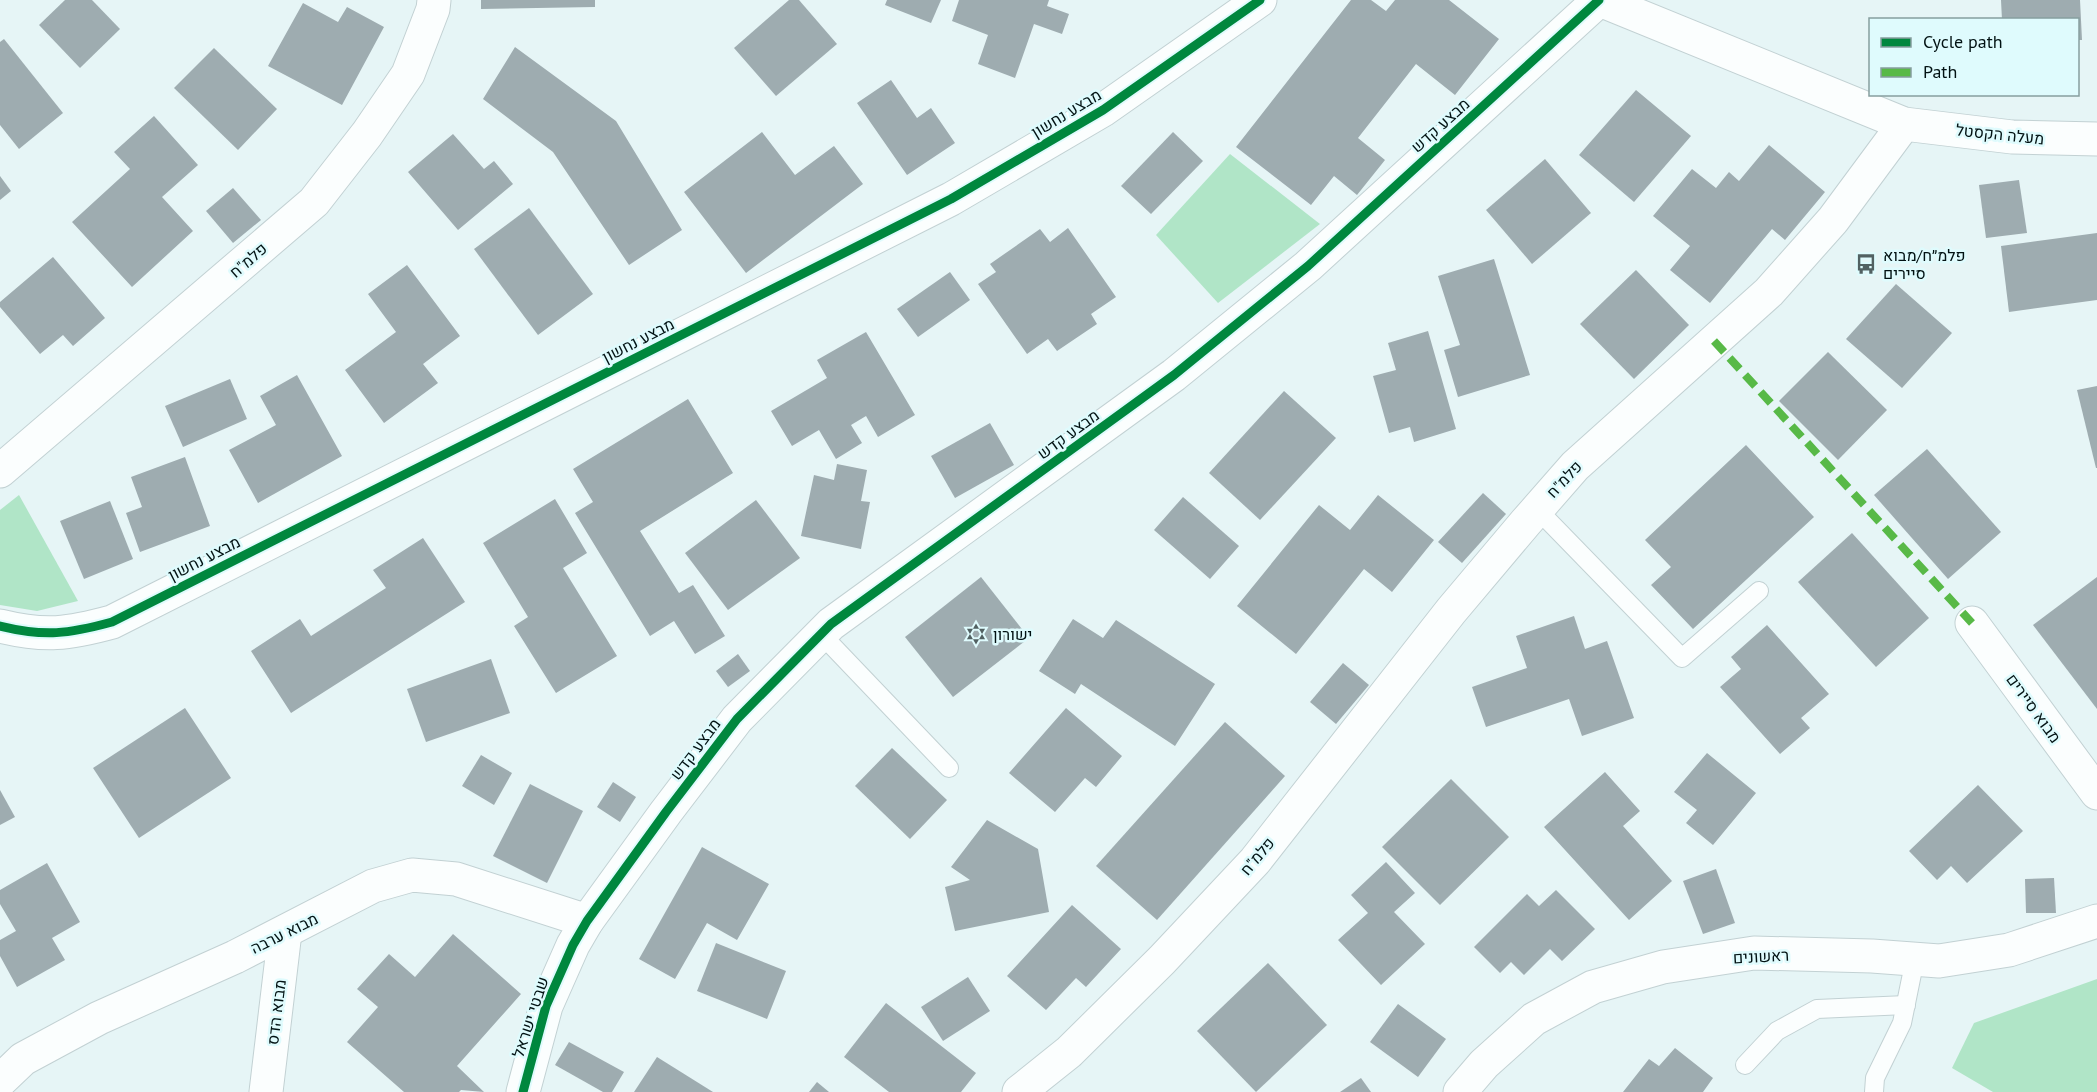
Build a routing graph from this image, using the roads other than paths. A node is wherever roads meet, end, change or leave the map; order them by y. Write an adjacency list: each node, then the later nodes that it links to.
1 (434, 0): 6 (street, פלמ"ח)
2 (1260, 0): 10 (street, מבצע נחשון)
3 (1600, 0): 4 (street); 11 (street, מבצע קדש)
4 (1904, 124): 5 (street, מעלה הקסטל); 7 (street, פלמ"ח)
5 (2097, 139)
6 (0, 471)
7 (1537, 510): 8 (lane); 24 (street, פלמ"ח)
8 (1759, 591)
9 (1972, 623): 13 (street, מבוא סיירים)
10 (0, 626)
11 (820, 634): 12 (lane); 14 (street, מבצע קדש)
12 (949, 768)
13 (2097, 793)
14 (587, 921): 16 (street, מבוא ערבה); 23 (street, שבטי ישראל)
15 (2097, 921): 17 (street, ראשונים)
16 (285, 932): 19 (street, מבוא ערבה); 22 (street, מבוא הדס)
17 (1915, 959): 18 (lane); 25 (street, ראשונים)
18 (1906, 1005): 20 (lane); 26 (lane)
19 (12, 1060): 21 (street, מבוא ערבה)
20 (1745, 1065)
21 (0, 1081)
22 (267, 1092)
23 (523, 1092)
24 (1019, 1092)
25 (1460, 1092)
26 (1874, 1092)

